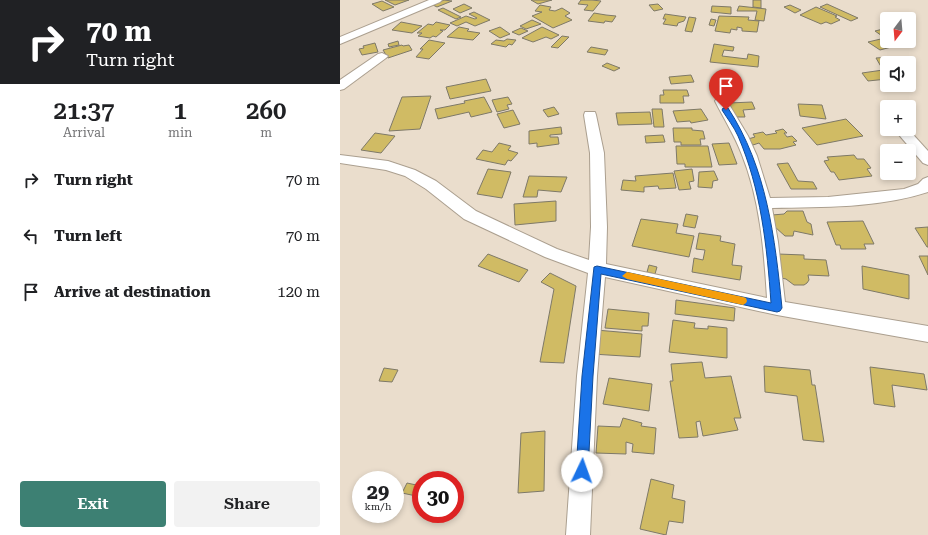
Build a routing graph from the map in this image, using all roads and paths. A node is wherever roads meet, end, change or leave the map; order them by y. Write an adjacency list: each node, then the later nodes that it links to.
1 (437, 0): 2 (street)
2 (340, 41)
3 (382, 56): 4 (street)
4 (340, 86)
5 (721, 101): 11 (street)
6 (590, 115): 12 (street)
7 (908, 136): 9 (street)
8 (340, 159): 12 (street)
9 (928, 160)
10 (928, 182): 11 (street)
11 (763, 203): 13 (street)
12 (597, 269): 13 (street); 15 (street)
13 (777, 308): 14 (street)
14 (928, 334)
15 (578, 535)

